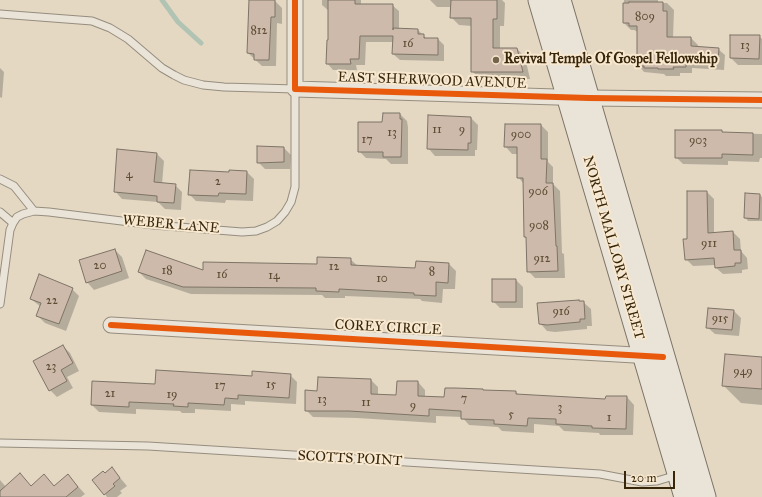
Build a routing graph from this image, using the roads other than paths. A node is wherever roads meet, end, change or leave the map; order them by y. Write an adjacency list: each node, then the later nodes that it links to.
1 (295, 0): 5 (street)
2 (539, 0): 6 (main road, NORTH MALLORY STREET)
3 (560, 0): 7 (main road, NORTH MALLORY STREET)
4 (0, 14): 5 (lane, EAST SHERWOOD AVENUE)
5 (295, 89): 6 (street, EAST SHERWOOD AVENUE); 10 (lane, WEBER LANE)
6 (568, 97): 7 (street, EAST SHERWOOD AVENUE); 15 (main road, NORTH MALLORY STREET)
7 (589, 98): 8 (street, EAST SHERWOOD AVENUE); 15 (main road, NORTH MALLORY STREET)
8 (762, 100)
9 (0, 179): 10 (lane)
10 (34, 211): 12 (lane, WEBER LANE)
11 (0, 212): 12 (lane)
12 (13, 223): 13 (lane)
13 (0, 304)
14 (111, 325): 15 (street, COREY CIRCLE)
15 (654, 356): 17 (main road, NORTH MALLORY STREET)
16 (0, 443): 17 (lane, SCOTTS POINT)
17 (688, 472): 18 (main road, NORTH MALLORY STREET); 19 (main road, NORTH MALLORY STREET)
18 (685, 497)
19 (705, 497)

